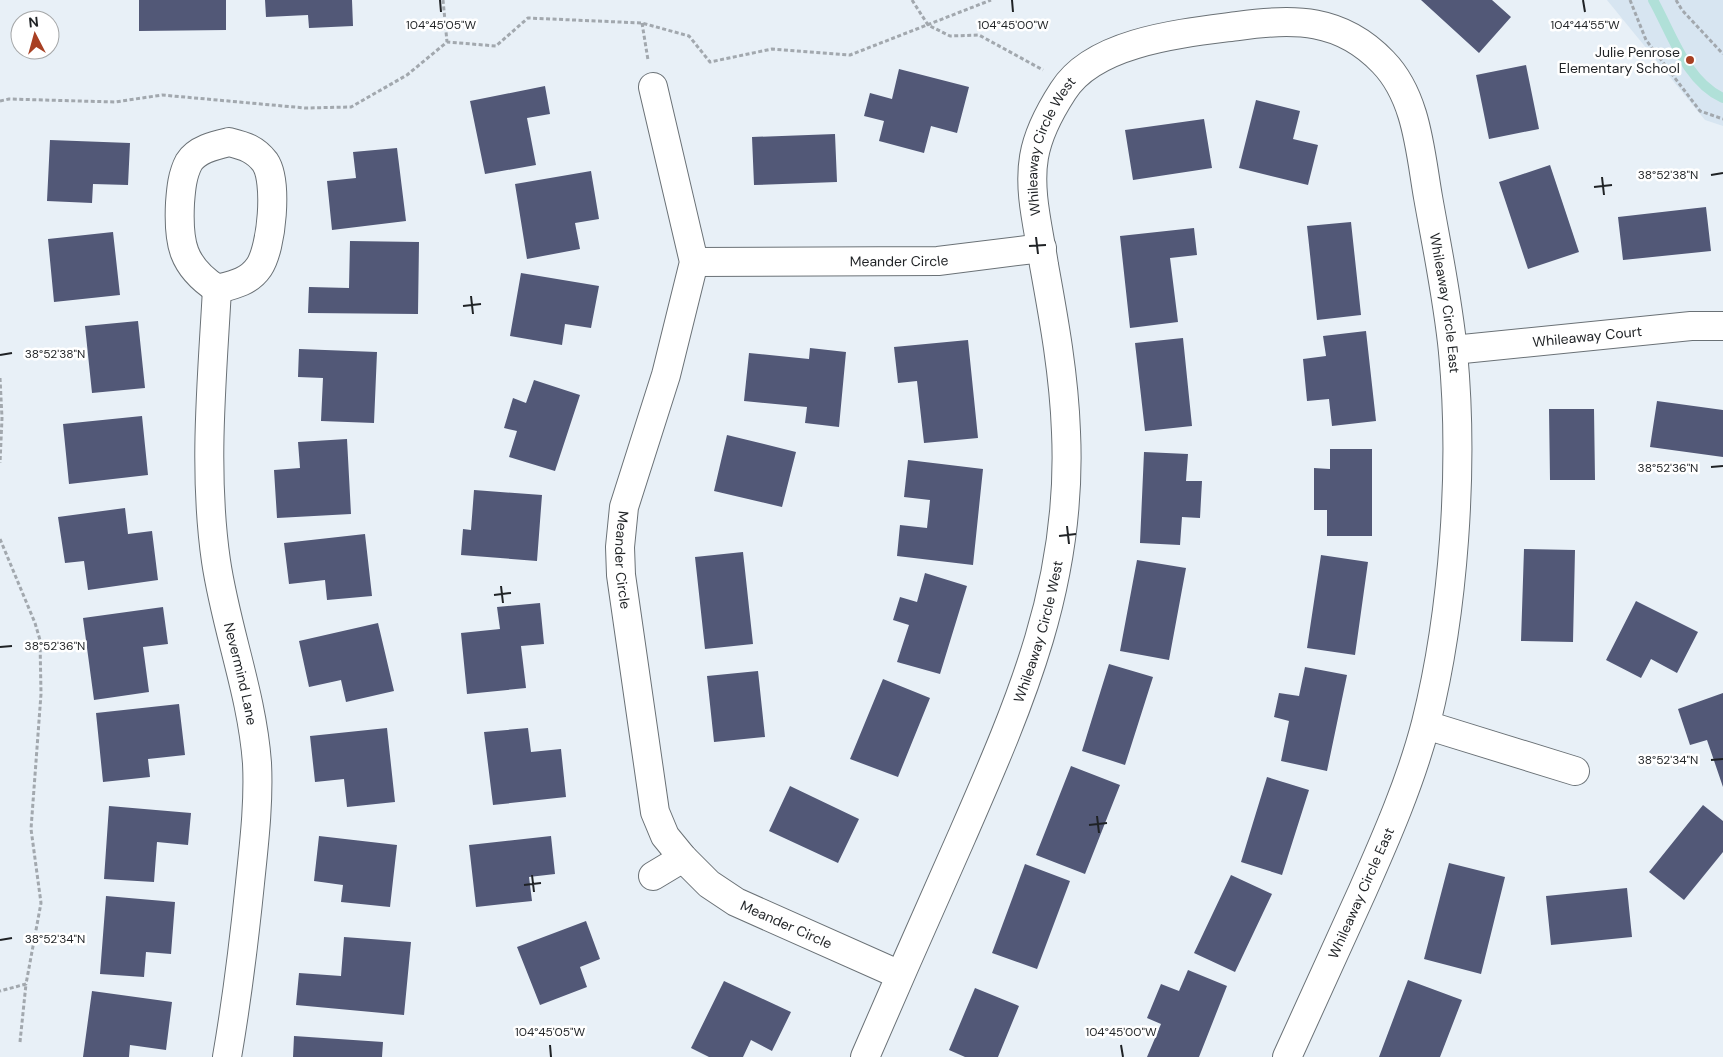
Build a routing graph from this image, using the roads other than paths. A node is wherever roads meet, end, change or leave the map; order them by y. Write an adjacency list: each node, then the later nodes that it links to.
1 (1222, 28): 3 (street, Whileaway Circle West); 7 (street, Whileaway Circle East)
2 (653, 87): 4 (street, Meander Circle)
3 (1042, 248): 4 (street, Meander Circle); 12 (street, Whileaway Circle West)
4 (694, 262): 10 (street, Meander Circle)
5 (216, 289): 5 (street); 13 (street, Nevermind Lane)
6 (1723, 326): 7 (street, Whileaway Court)
7 (1453, 350): 8 (street, Whileaway Circle East)
8 (1426, 725): 9 (street); 15 (street, Whileaway Circle East)
9 (1575, 770)
10 (683, 858): 11 (street); 12 (street, Meander Circle)
11 (653, 876)
12 (900, 975): 14 (street, Whileaway Circle West)
13 (227, 1057)
14 (865, 1057)
15 (1287, 1057)

